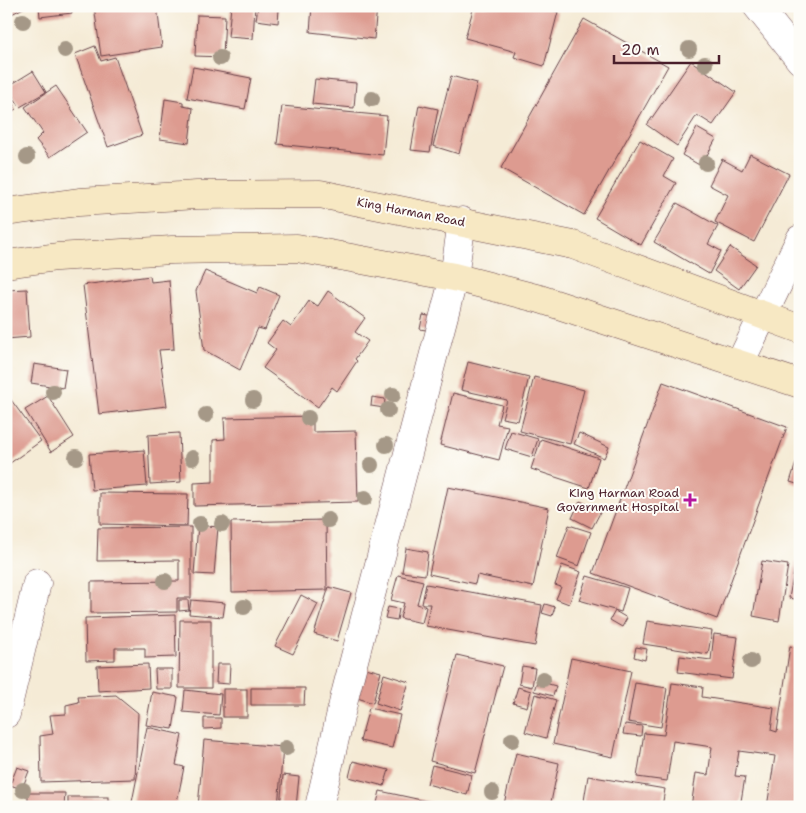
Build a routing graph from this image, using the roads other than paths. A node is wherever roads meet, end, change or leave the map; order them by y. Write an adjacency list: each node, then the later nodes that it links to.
1 (757, 6): 2 (street)
2 (800, 60)
3 (6, 212): 4 (main road, King Harman Road)
4 (462, 221): 7 (street); 8 (main road, King Harman Road)
5 (800, 239): 8 (street)
6 (6, 264): 7 (main road)
7 (454, 277): 10 (main road); 14 (street)
8 (764, 314): 9 (main road, King Harman Road); 10 (street)
9 (800, 330)
10 (740, 363): 11 (main road)
11 (800, 384)
12 (36, 584): 13 (street)
13 (6, 714)
14 (319, 807)

